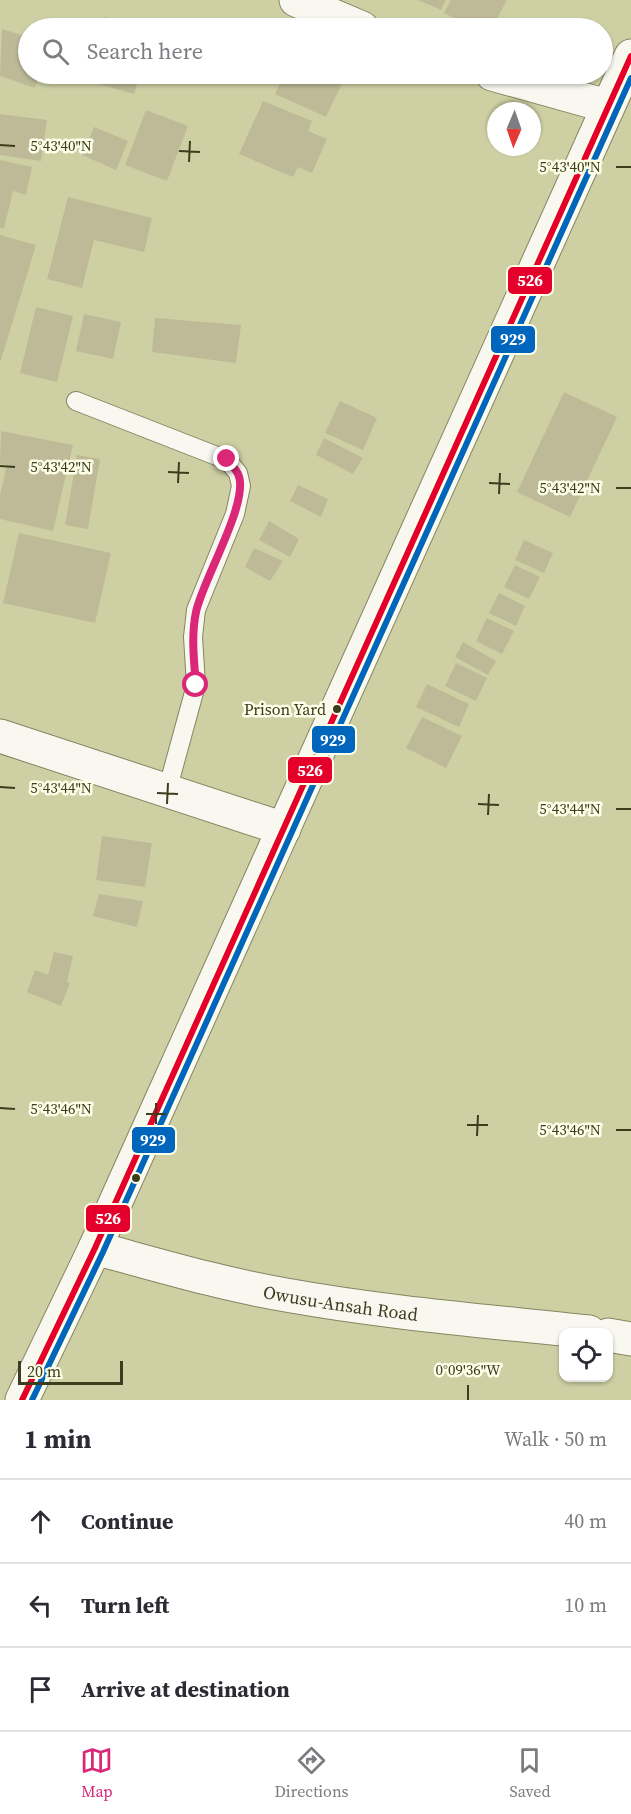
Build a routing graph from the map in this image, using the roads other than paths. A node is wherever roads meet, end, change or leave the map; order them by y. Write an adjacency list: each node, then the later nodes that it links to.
1 (296, 0): 2 (main road)
2 (338, 18)
3 (631, 56): 5 (main road)
4 (528, 84): 5 (main road)
5 (607, 106): 9 (main road)
6 (76, 401): 8 (lane)
7 (0, 736): 8 (main road)
8 (167, 791): 9 (main road)
9 (284, 829): 10 (main road)
10 (95, 1248): 11 (main road, Owusu-Ansah Road); 14 (main road)
11 (559, 1329)
12 (613, 1336): 13 (main road)
13 (631, 1339)
14 (22, 1400)

